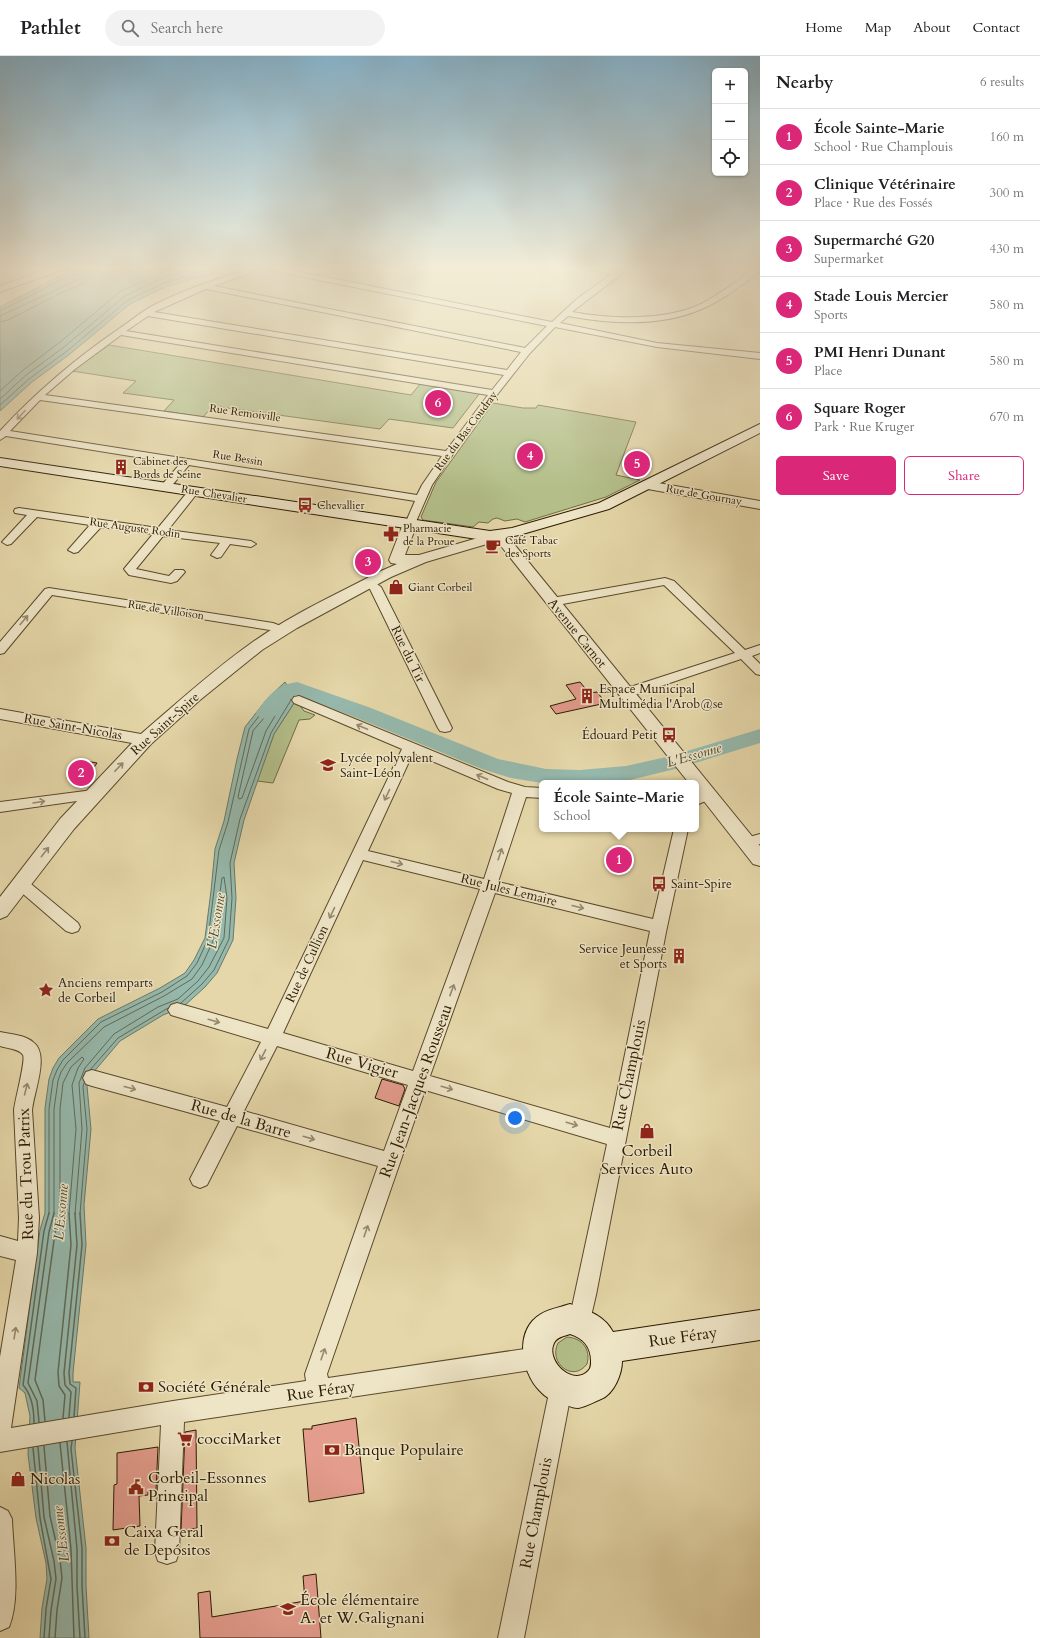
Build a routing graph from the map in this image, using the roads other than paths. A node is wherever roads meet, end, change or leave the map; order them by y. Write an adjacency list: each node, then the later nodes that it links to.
1 (105, 342): 11 (street)
2 (179, 342): 10 (street)
3 (324, 342): 9 (street)
4 (481, 342): 7 (street)
5 (534, 342): 7 (street, Rue du Bas Coudray)
6 (643, 342): 8 (street)
7 (527, 351): 9 (street, Rue du Bas Coudray)
8 (760, 356)
9 (509, 373): 10 (street, Rue du Bas Coudray)
10 (494, 393): 14 (street, Rue du Bas Coudray)
11 (38, 397): 13 (street, one-way to 13); 14 (street, Rue Remoiville)
12 (760, 428): 17 (main road, Rue Chevalier)
13 (2, 435): 16 (street, Rue Bessin)
14 (448, 454): 20 (street, Rue du Bas Coudray)
15 (0, 462): 18 (main road, Rue Chevalier)
16 (187, 462): 18 (street); 20 (street, Rue Bessin)
17 (647, 485): 21 (street, Rue de Gournay); 27 (main road, Rue Chevalier)
18 (165, 487): 19 (main road, Rue Chevalier)
19 (194, 491): 25 (main road, Rue Chevalier); 26 (street)
20 (421, 499): 25 (street, Rue du Bas Coudray)
21 (760, 505)
22 (19, 511): 23 (street, Rue Auguste Rodin)
23 (35, 513): 24 (street, Rue Auguste Rodin); 30 (street)
24 (98, 523): 26 (street, Rue Auguste Rodin); 32 (street)
25 (407, 524): 28 (main road, Rue Chevalier); 33 (street, Rue Saint-Spire)
26 (160, 532): 29 (street, Rue Auguste Rodin); 36 (street)
27 (500, 536): 28 (main road, Rue Chevalier); 39 (street, Avenue Carnot)
28 (477, 538): 35 (street, Rue Saint-Spire)
29 (227, 541): 31 (street, Rue Auguste Rodin); 34 (street)
30 (7, 542)
31 (252, 544)
32 (74, 550)
33 (401, 554): 35 (street); 37 (street); 38 (street, Rue Saint-Spire)
34 (217, 555)
35 (422, 559): 37 (street, Rue Saint-Spire)
36 (179, 572)
37 (386, 574): 38 (street, Rue Saint-Spire)
38 (369, 583): 40 (street, Rue Saint-Spire); 48 (street, Rue du Tir)
39 (552, 602): 43 (street); 45 (street, Avenue Carnot)
40 (282, 631): 42 (street, Rue de Villoison, one-way to 40); 49 (street, Rue Saint-Spire)
41 (760, 649): 43 (street)
42 (0, 650)
43 (745, 655): 44 (street); 45 (street)
44 (760, 670)
45 (626, 693): 51 (street, Avenue Carnot)
46 (299, 700): 50 (street, one-way to 46)
47 (0, 714): 49 (street, Rue Saint-Nicolas)
48 (445, 728)
49 (145, 740): 55 (street, Rue Saint-Spire, one-way to 49)
50 (410, 748): 53 (street, one-way to 50); 59 (street, Rue de Cullion, one-way to 59)
51 (693, 780)
52 (699, 788): 58 (street, Avenue Carnot)
53 (519, 790): 54 (street); 62 (street, Rue Jean-Jacques Rousseau, one-way to 53)
54 (539, 793)
55 (93, 794): 56 (street, one-way to 55); 61 (street, Rue Saint-Spire, one-way to 55)
56 (0, 808)
57 (680, 832): 65 (street, Rue Champlouis)
58 (753, 841): 60 (street, Avenue Carnot)
59 (360, 854): 62 (street, Rue Jules Lemaire, one-way to 62); 67 (street, Rue de Cullion, one-way to 67)
60 (760, 859)
61 (20, 883): 63 (street, Rue Saint-Spire); 64 (street)
62 (490, 885): 65 (street, Rue Jules Lemaire, one-way to 65); 70 (street, Rue Jean-Jacques Rousseau, one-way to 62)
63 (0, 911)
64 (72, 927)
65 (659, 927): 72 (street, Rue Champlouis)
66 (177, 1010): 67 (street, Rue Vigier, one-way to 67)
67 (272, 1037): 70 (street, Rue Vigier); 71 (street, Rue de Cullion, one-way to 71)
68 (0, 1039): 76 (street, Rue du Trou Patrix, one-way to 68)
69 (92, 1078): 71 (street, Rue de la Barre, one-way to 71)
70 (420, 1080): 72 (street, Rue Vigier, one-way to 72); 73 (street, Rue Jean-Jacques Rousseau)
71 (232, 1116): 73 (street, Rue de la Barre, one-way to 73); 74 (street, Rue de Cullion)
72 (616, 1138): 77 (street, Rue Champlouis)
73 (390, 1161): 82 (street, Rue Jean-Jacques Rousseau, one-way to 73)
74 (200, 1178)
75 (0, 1246): 76 (street)
76 (27, 1253): 84 (street, Rue du Trou Patrix, one-way to 76)
77 (580, 1321): 79 (main road); 80 (main road)
78 (760, 1325): 79 (main road, Rue Féray)
79 (605, 1348): 81 (main road)
80 (538, 1358): 81 (main road); 82 (street, Rue Féray)
81 (561, 1388): 89 (street, Rue Champlouis)
82 (318, 1391): 83 (street, Rue Féray)
83 (173, 1412): 85 (street, Rue Féray); 87 (street)
84 (0, 1427)
85 (0, 1441)
86 (0, 1519): 88 (street)
87 (167, 1552)
88 (0, 1618)
89 (511, 1638)

